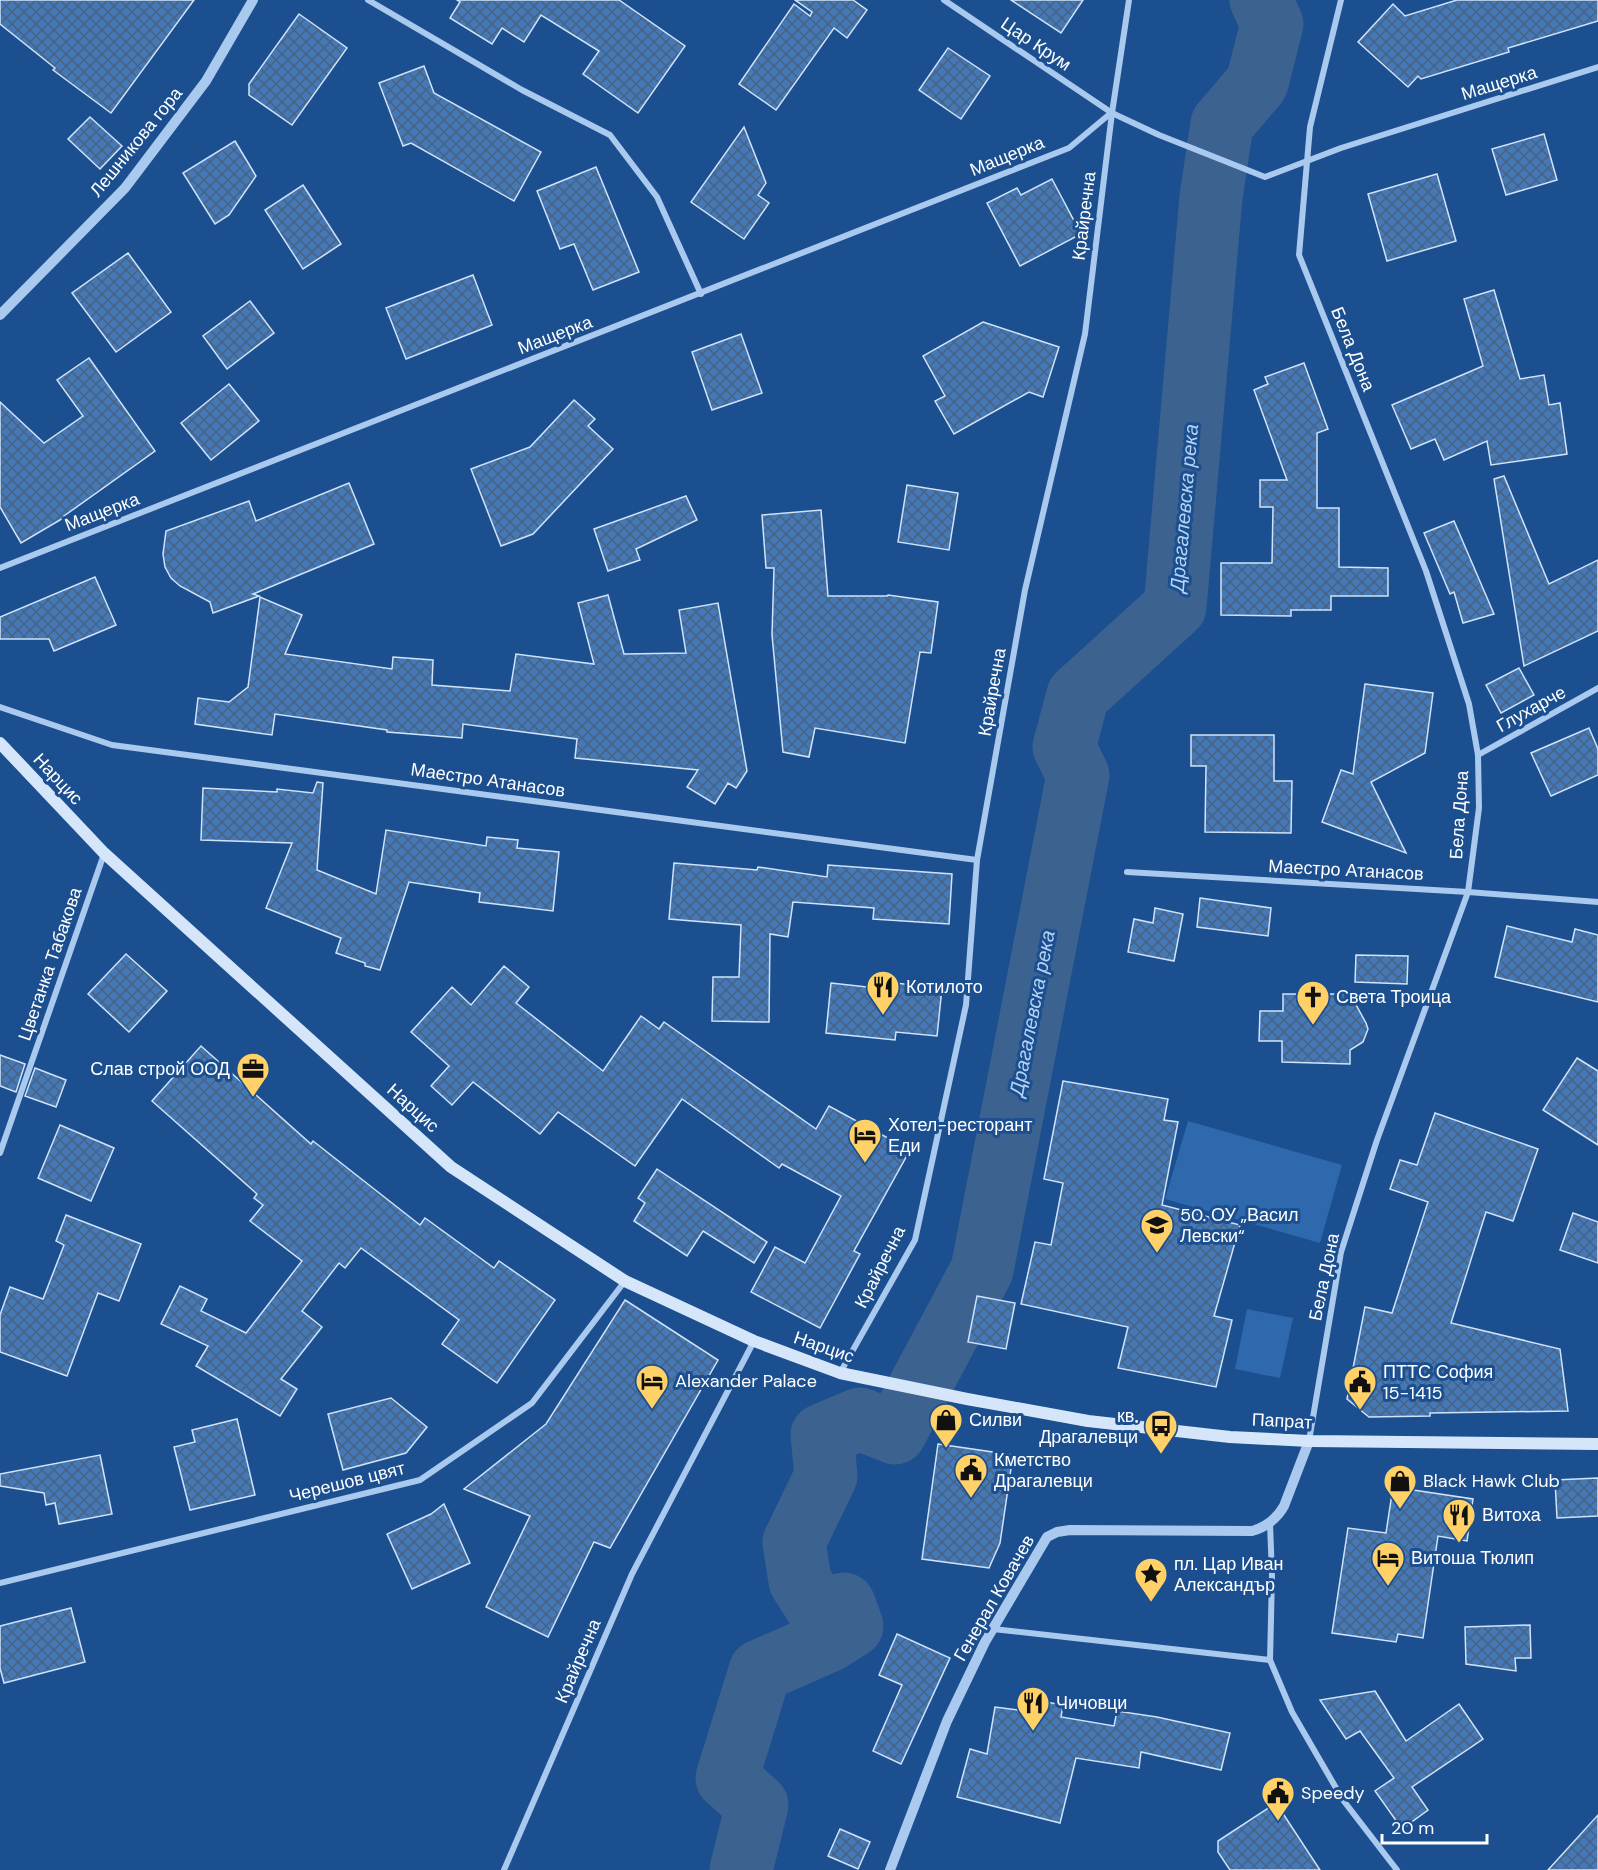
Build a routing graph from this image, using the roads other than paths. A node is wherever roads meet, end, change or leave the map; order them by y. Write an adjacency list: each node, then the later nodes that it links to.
1 (253, 0): 11 (street, Лешникова гора)
2 (368, 0): 10 (street)
3 (944, 0): 7 (street, Цар Крум)
4 (1129, 0): 7 (street, Крайречна)
5 (1341, 0): 8 (street)
6 (1598, 68): 8 (street, Мащерка)
7 (1112, 113): 9 (street, Цар Крум); 10 (street, Мащерка); 18 (street, Крайречна)
8 (1307, 162): 9 (street, Мащерка); 16 (street, Бела Дона)
9 (1265, 177)
10 (701, 294): 12 (street, Мащерка)
11 (0, 315)
12 (0, 568)
13 (1598, 688): 16 (street, Глухарче)
14 (0, 707): 18 (street, Маестро Атанасов)
15 (0, 743): 17 (main road, Нарцис)
16 (1478, 755): 20 (street, Бела Дона)
17 (104, 854): 22 (street, Цветанка Табакова); 23 (main road, Нарцис)
18 (978, 860): 25 (street, Крайречна)
19 (1127, 872): 20 (street, Маестро Атанасов)
20 (1468, 892): 21 (street, Маестро Атанасов); 27 (street, Бела Дона)
21 (1598, 902)
22 (0, 1153)
23 (625, 1281): 24 (main road, Нарцис); 30 (street, Черешов цвят)
24 (754, 1341): 25 (main road, Нарцис); 33 (street, Крайречна)
25 (840, 1372): 26 (main road, Нарцис)
26 (967, 1399): 27 (main road, Папрат)
27 (1309, 1441): 28 (main road, Папрат); 29 (street)
28 (1598, 1444)
29 (1270, 1523): 31 (street, Генерал Ковачев); 32 (street)
30 (0, 1583)
31 (993, 1629): 32 (street); 34 (street, Генерал Ковачев)
32 (1270, 1660): 35 (street)
33 (504, 1870)
34 (890, 1870)
35 (1397, 1870)

